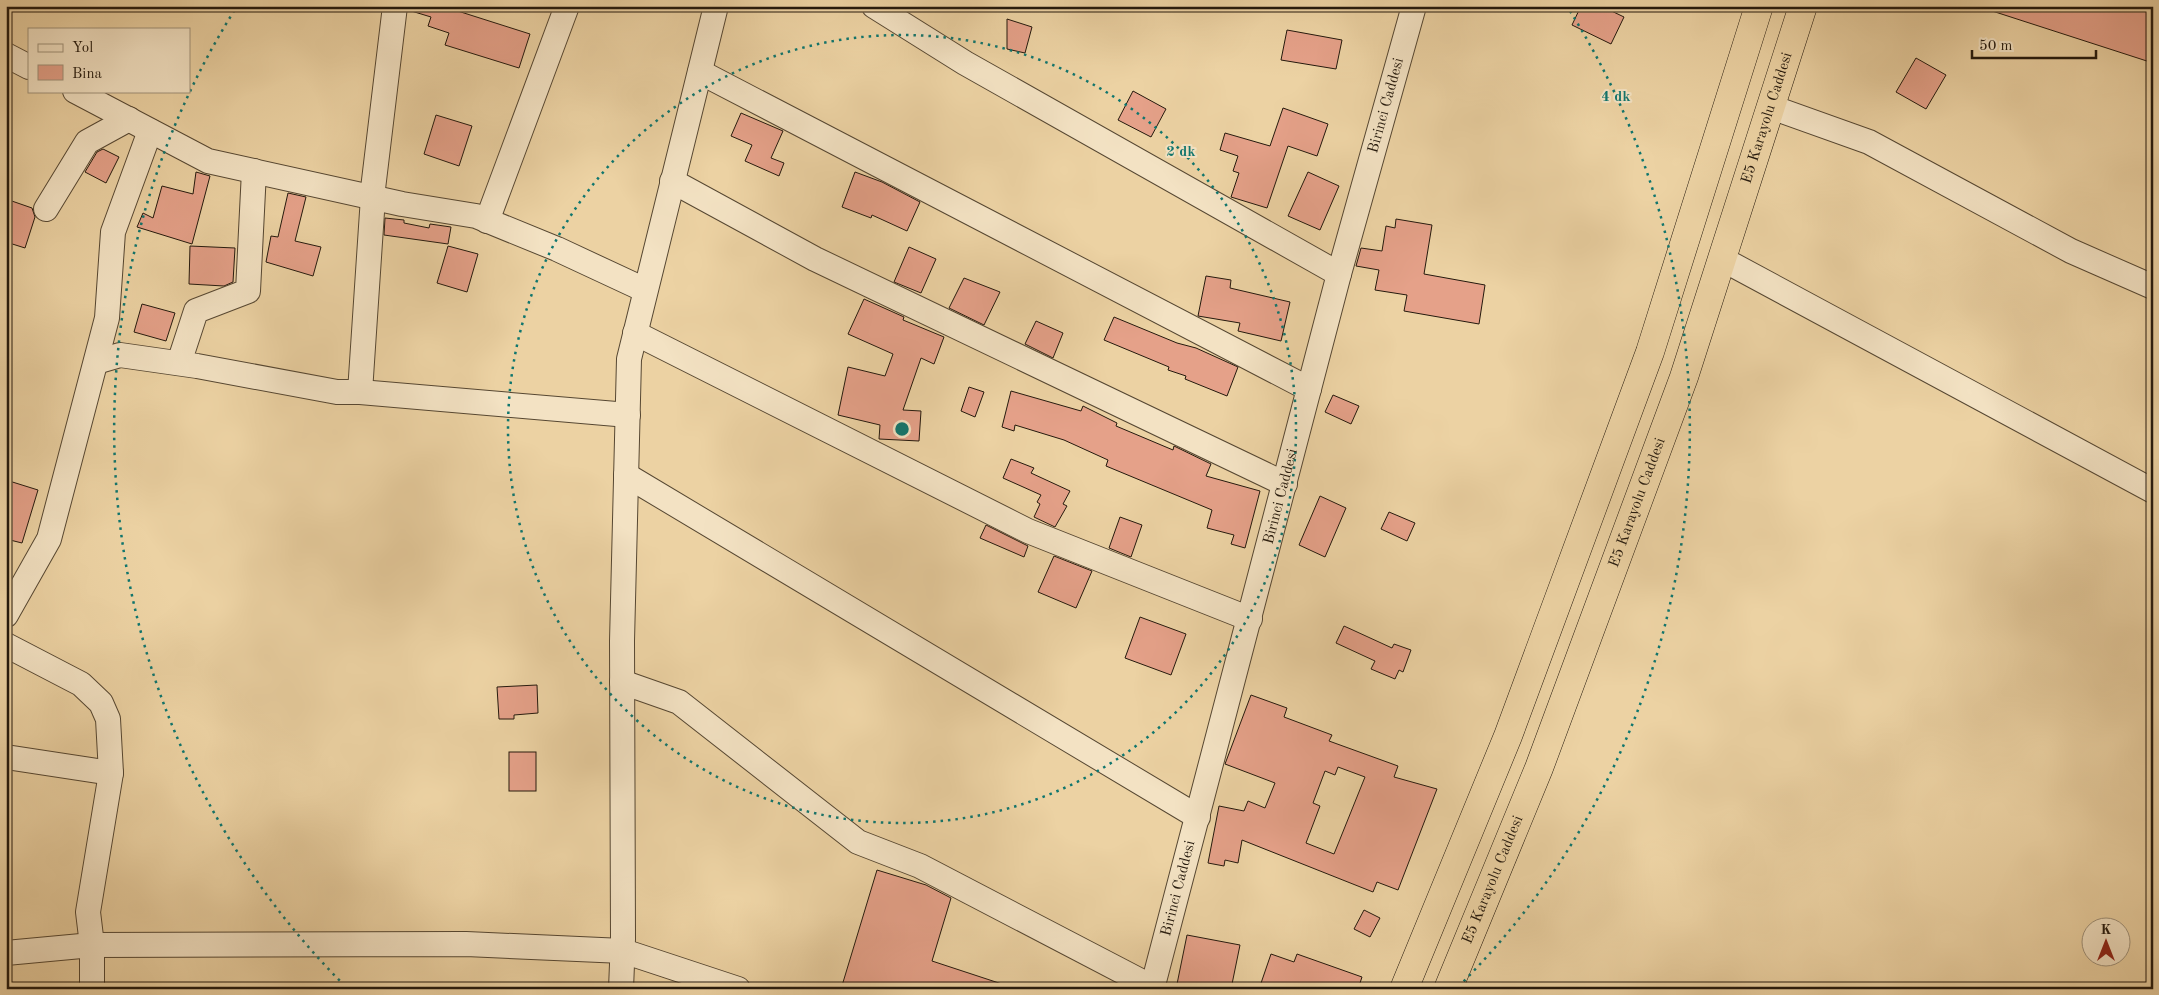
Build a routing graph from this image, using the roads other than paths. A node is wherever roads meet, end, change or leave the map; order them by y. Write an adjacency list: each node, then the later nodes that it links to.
1 (395, 6): 17 (street)
2 (567, 6): 19 (street)
3 (716, 6): 10 (street)
4 (874, 6): 21 (street)
5 (1414, 6): 21 (street, Birinci Caddesi)
6 (1759, 6): 47 (highway)
7 (1803, 6): 12 (highway, E5 Karayolu Caddesi)
8 (6, 55): 9 (street)
9 (28, 66)
10 (700, 72): 16 (street); 27 (street)
11 (77, 92): 13 (street)
12 (1770, 107): 20 (highway, E5 Karayolu Caddesi); 22 (street)
13 (128, 119): 14 (street); 18 (street)
14 (150, 131): 15 (street); 25 (street)
15 (254, 171): 17 (street); 26 (street)
16 (672, 181): 23 (street); 31 (street)
17 (373, 197): 19 (street); 28 (street)
18 (46, 208)
19 (487, 221): 23 (street)
20 (1722, 259): 32 (street); 48 (highway, E5 Karayolu Caddesi)
21 (1339, 274): 27 (street, Birinci Caddesi)
22 (2153, 287)
23 (645, 290): 24 (street)
24 (635, 333): 29 (street); 34 (street)
25 (96, 362): 26 (street); 33 (street)
26 (179, 363): 28 (street)
27 (1310, 389): 31 (street, Birinci Caddesi)
28 (360, 392): 29 (street)
29 (628, 415): 30 (street)
30 (626, 475): 36 (street); 39 (street)
31 (1285, 484): 34 (street, Birinci Caddesi)
32 (2153, 491)
33 (6, 615)
34 (1250, 619): 39 (street, Birinci Caddesi)
35 (6, 645): 38 (street)
36 (622, 682): 41 (street); 43 (street)
37 (6, 757): 38 (street)
38 (111, 773): 40 (street)
39 (1198, 817): 43 (street, Birinci Caddesi)
40 (92, 946): 41 (street); 42 (street); 44 (street)
41 (622, 952): 45 (street); 46 (street)
42 (6, 953)
43 (1152, 988)
44 (92, 989)
45 (621, 989)
46 (738, 989)
47 (1404, 989)
48 (1448, 989)

